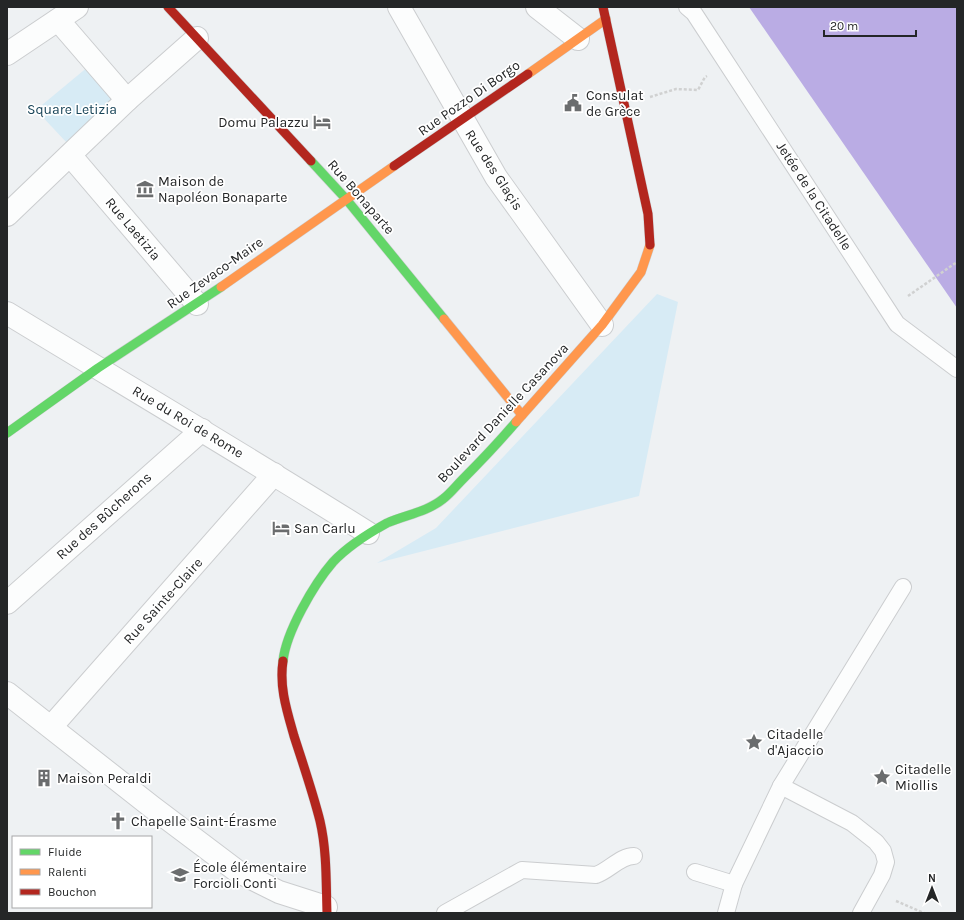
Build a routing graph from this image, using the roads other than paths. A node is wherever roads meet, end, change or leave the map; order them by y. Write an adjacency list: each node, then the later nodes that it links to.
1 (77, 7): 7 (street)
2 (168, 7): 8 (street, Rue Bonaparte)
3 (399, 7): 12 (street, Rue des Glaçis)
4 (537, 7): 9 (street)
5 (687, 7): 20 (lane, Jetée de la Citadelle)
6 (607, 11): 9 (street, Rue Pozzo Di Borgo); 18 (street, Boulevard Danielle Casanova)
7 (58, 20): 10 (street); 11 (street)
8 (197, 38): 11 (street); 14 (street, Rue Bonaparte)
9 (578, 39): 12 (street, Rue Pozzo Di Borgo)
10 (7, 54)
11 (127, 100): 13 (street)
12 (462, 120): 14 (street, Rue Pozzo Di Borgo); 18 (street, Rue des Glaçis)
13 (70, 155): 15 (street); 16 (street, Rue Laetizia)
14 (346, 199): 16 (street, Rue Zevaco-Maire); 21 (street, Rue Bonaparte)
15 (7, 215)
16 (197, 304): 19 (street, Rue Zevaco-Maire)
17 (7, 313): 19 (street, Rue du Roi de Rome)
18 (602, 325): 21 (street, Boulevard Danielle Casanova)
19 (98, 368): 22 (street, Rue du Roi de Rome); 23 (street, Rue Zevaco-Maire)
20 (957, 369)
21 (522, 415): 25 (street, Boulevard Danielle Casanova)
22 (202, 430): 24 (street, Rue du Roi de Rome); 27 (street, Rue des Bûcherons)
23 (7, 433)
24 (274, 474): 25 (street, Rue du Roi de Rome); 29 (street, Rue Sainte-Claire)
25 (368, 533): 34 (street, Boulevard Danielle Casanova)
26 (903, 587): 30 (lane)
27 (7, 603)
28 (7, 693): 29 (street)
29 (51, 727): 34 (street)
30 (781, 786): 33 (lane); 37 (lane)
31 (634, 856): 35 (lane)
32 (695, 872): 33 (lane)
33 (734, 884): 36 (lane)
34 (327, 910)
35 (447, 912)
36 (726, 913)
37 (861, 913)

